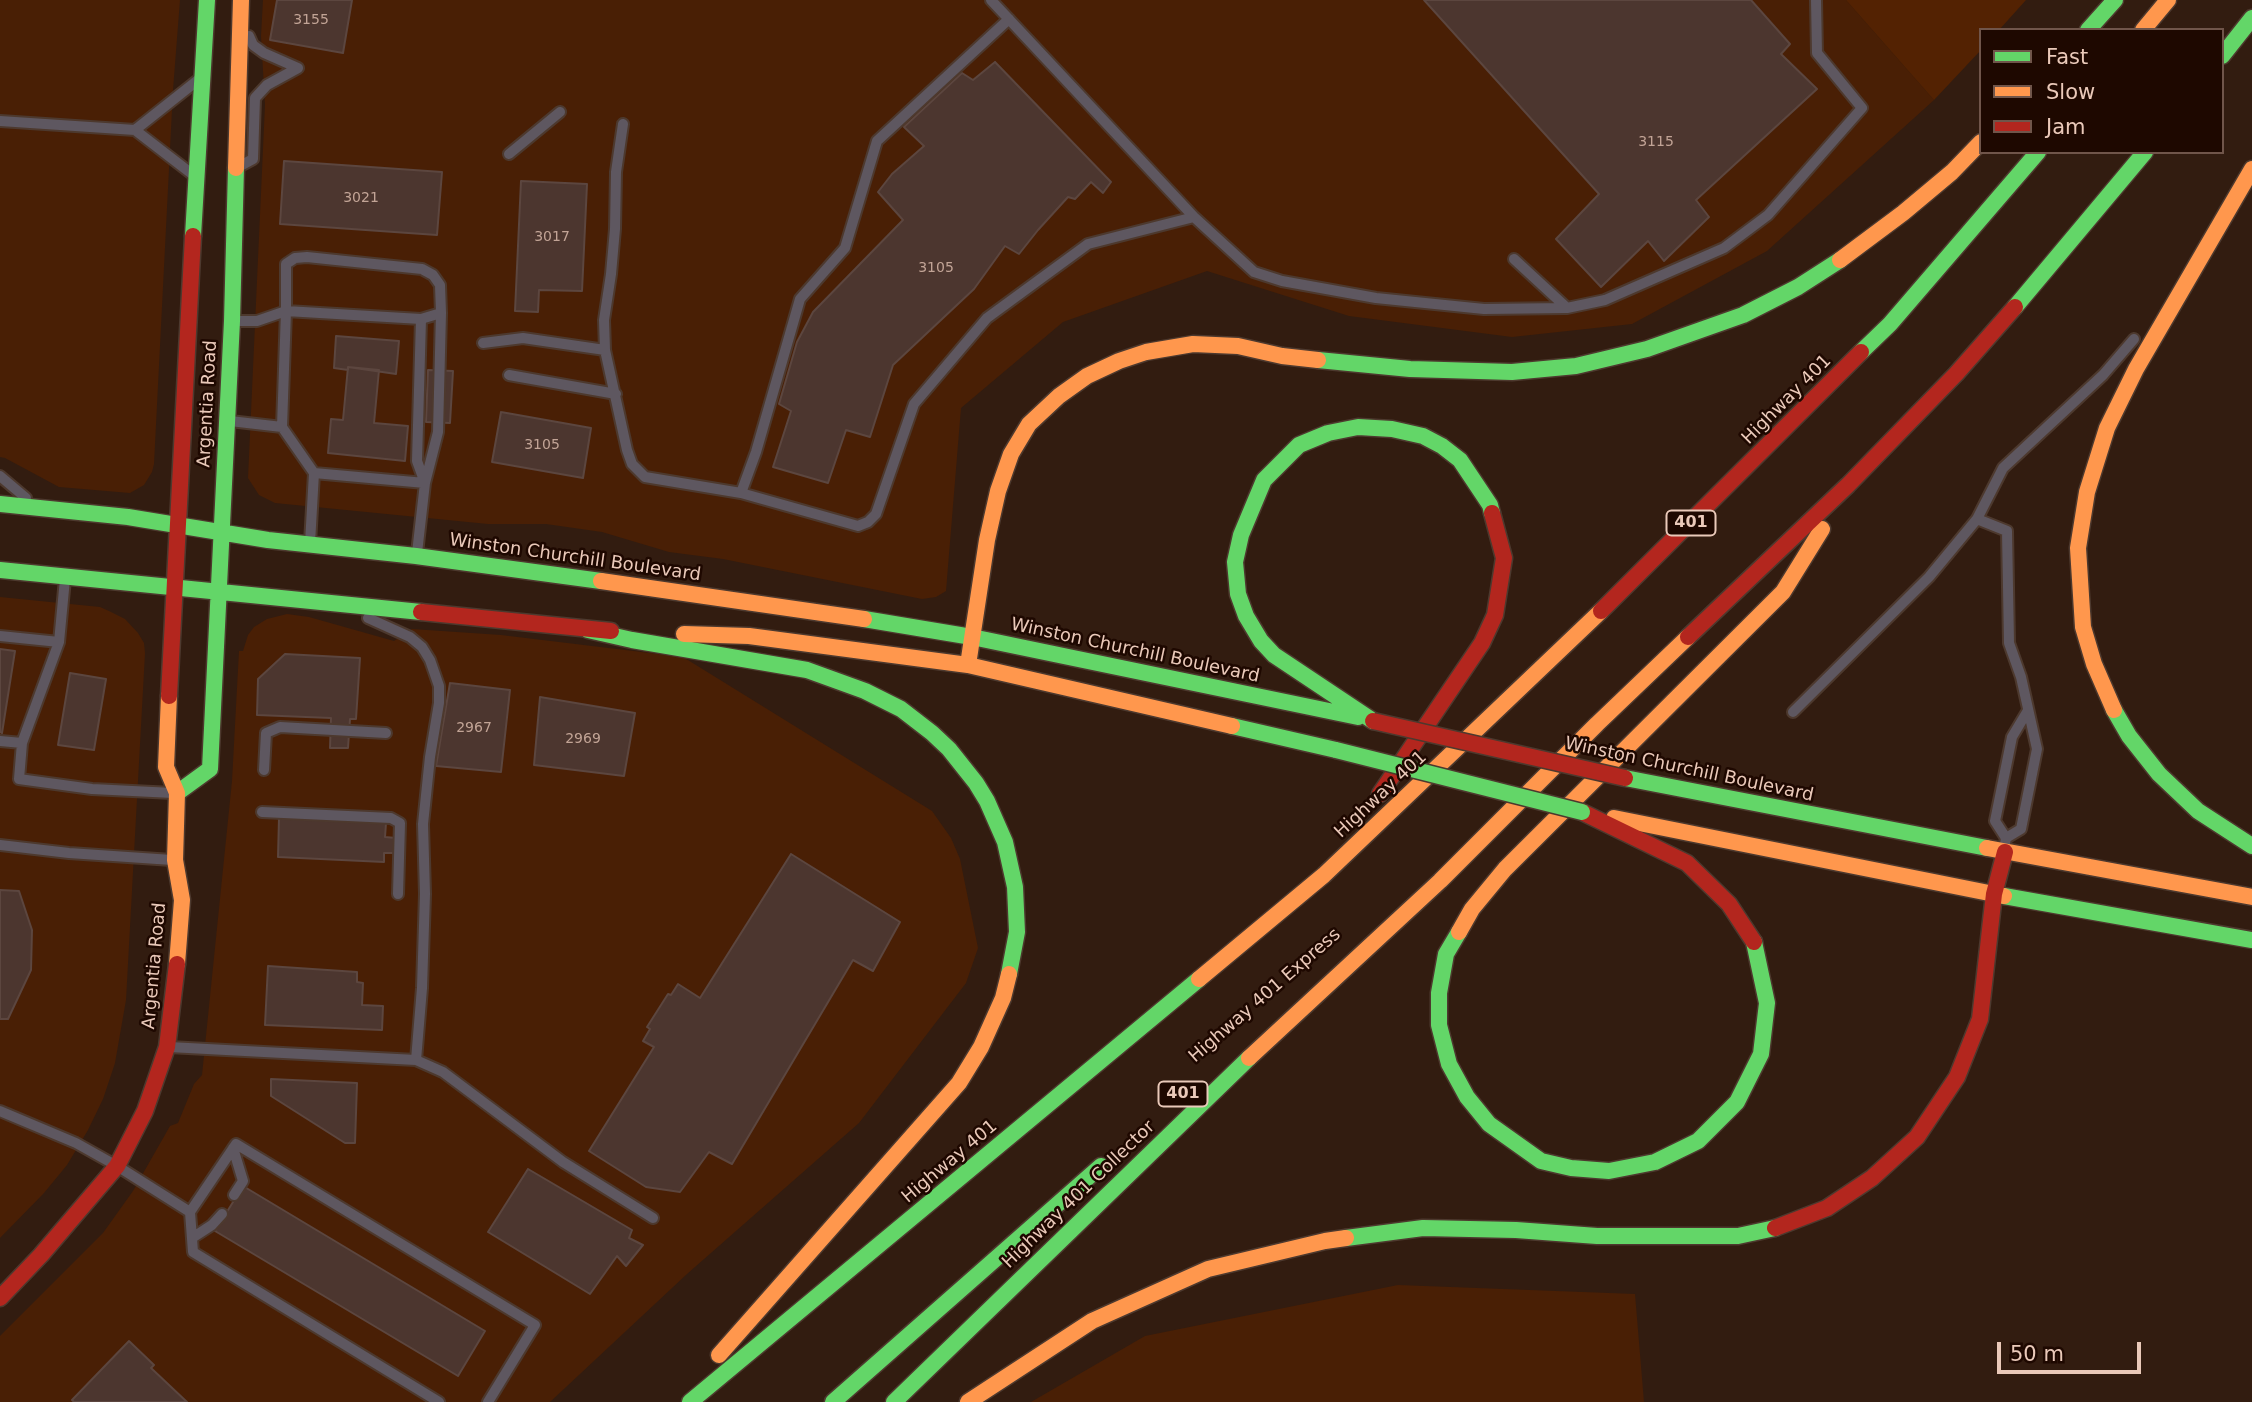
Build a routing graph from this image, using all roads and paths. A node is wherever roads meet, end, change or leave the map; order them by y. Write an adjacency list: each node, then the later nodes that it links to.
1 (207, 0): 12 (main road, Argentia Road)
2 (243, 0): 21 (main road, Argentia Road); 21 (lane)
3 (991, 0): 8 (lane)
4 (1816, 0): 27 (lane)
5 (2115, 0): 9 (main road)
6 (2168, 0): 10 (main road)
7 (2252, 18): 11 (main road)
8 (1009, 19): 24 (lane); 42 (lane)
9 (2090, 28)
10 (2145, 28)
11 (2224, 54)
12 (204, 75): 16 (lane); 23 (main road, Argentia Road)
13 (560, 113): 20 (lane)
14 (0, 121): 16 (lane)
15 (623, 124): 33 (lane)
16 (135, 130): 23 (lane)
17 (1979, 144): 57 (main road)
18 (2036, 154): 75 (main road, Highway 401 / 401)
19 (2143, 154): 41 (main road, 401)
20 (509, 155)
21 (237, 167): 31 (main road, Argentia Road)
22 (2252, 169): 25 (main road)
23 (197, 177): 46 (main road, Argentia Road)
24 (1194, 217): 27 (lane); 42 (lane)
25 (2216, 230): 45 (lane); 73 (main road)
26 (1514, 259): 27 (lane)
27 (1567, 308)
28 (286, 311): 29 (lane); 30 (lane); 31 (lane); 37 (lane)
29 (441, 313): 30 (lane); 40 (lane)
30 (421, 319): 40 (lane)
31 (232, 321): 36 (main road, Argentia Road)
32 (483, 342): 33 (lane)
33 (605, 350): 35 (lane)
34 (509, 375): 35 (lane)
35 (615, 394): 42 (lane)
36 (227, 421): 37 (lane); 47 (main road, Argentia Road)
37 (282, 427): 38 (lane)
38 (314, 473): 40 (lane); 48 (lane)
39 (0, 476): 44 (lane)
40 (425, 483): 49 (lane)
41 (1848, 485): 67 (main road, 401); 70 (main road)
42 (741, 493)
43 (0, 504): 44 (main road, Winston Churchill Boulevard)
44 (48, 509): 46 (main road, Winston Churchill Boulevard)
45 (1977, 519): 60 (lane); 61 (lane)
46 (178, 525): 47 (main road, Winston Churchill Boulevard); 52 (main road, Argentia Road)
47 (222, 533): 48 (main road, Winston Churchill Boulevard); 53 (main road, Argentia Road)
48 (310, 544): 49 (main road, Winston Churchill Boulevard)
49 (416, 555): 57 (main road, Winston Churchill Boulevard)
50 (0, 569): 51 (main road)
51 (66, 576): 52 (main road); 58 (lane)
52 (175, 587): 53 (main road); 68 (main road, Argentia Road)
53 (219, 592): 54 (main road); 68 (main road, Argentia Road)
54 (342, 605): 55 (main road); 82 (lane)
55 (588, 630): 59 (main road); 95 (main road)
56 (0, 636): 58 (lane)
57 (972, 637): 59 (main road); 62 (main road, Winston Churchill Boulevard)
58 (59, 642): 65 (lane)
59 (968, 665): 70 (main road, bridge)
60 (1793, 712)
61 (2027, 712): 72 (lane); 72 (lane)
62 (1373, 720): 72 (main road, Winston Churchill Boulevard, bridge); 75 (main road)
63 (386, 733): 66 (lane)
64 (0, 741): 65 (lane)
65 (22, 743): 68 (lane)
66 (264, 770)
67 (1534, 786): 80 (main road, Highway 401 Express / 401); 98 (main road, Highway 401 Collector / 401)
68 (177, 793): 74 (main road, Argentia Road)
69 (262, 812): 76 (lane)
70 (1582, 812): 77 (main road)
71 (0, 845): 74 (lane)
72 (2005, 845): 77 (main road); 78 (main road, Winston Churchill Boulevard)
73 (2252, 846)
74 (175, 860): 81 (main road, Argentia Road)
75 (1324, 875): 96 (main road, Highway 401 / 401)
76 (398, 894)
77 (1994, 894): 79 (main road); 99 (main road)
78 (2252, 897)
79 (2252, 940)
80 (1241, 1043)
81 (167, 1047): 82 (lane); 86 (main road, Argentia Road)
82 (416, 1060): 90 (lane)
83 (0, 1111): 86 (lane)
84 (233, 1148): 87 (lane); 88 (lane); 94 (lane)
85 (1115, 1154): 97 (main road)
86 (117, 1166): 88 (lane); 92 (main road, Argentia Road)
87 (234, 1195)
88 (190, 1212): 91 (lane)
89 (222, 1214): 91 (lane)
90 (653, 1218)
91 (192, 1238): 93 (lane)
92 (0, 1298)
93 (439, 1402)
94 (488, 1402)
95 (678, 1402)
96 (691, 1402)
97 (833, 1402)
98 (894, 1402)
99 (968, 1402)

